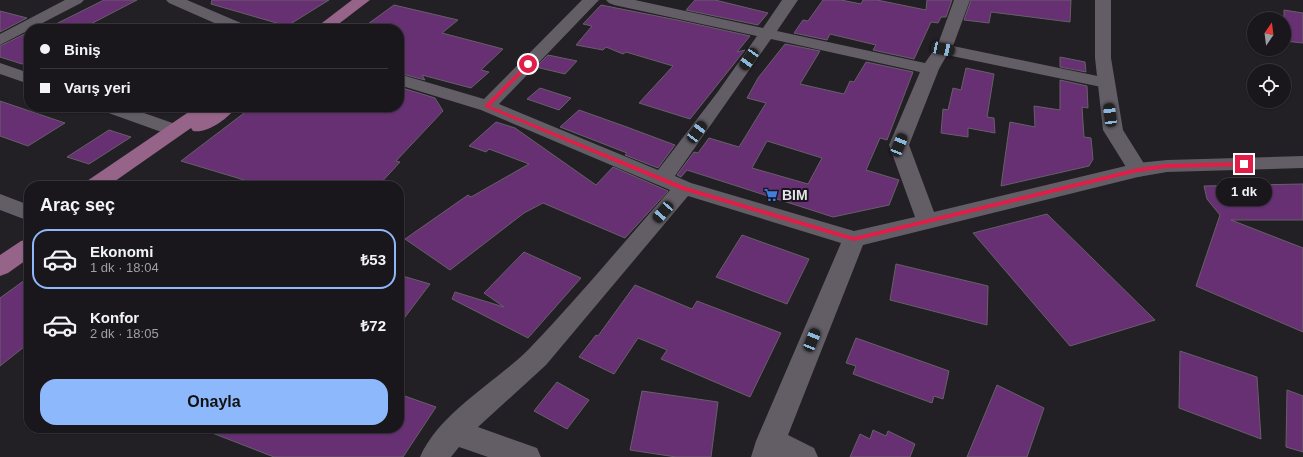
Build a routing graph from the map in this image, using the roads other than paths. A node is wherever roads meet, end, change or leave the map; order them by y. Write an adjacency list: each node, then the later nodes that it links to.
1 (76, 0): 10 (street)
2 (174, 0): 11 (street)
3 (362, 0): 12 (main road)
4 (375, 0): 13 (main road)
5 (591, 0): 23 (street)
6 (614, 0): 15 (street)
7 (790, 0): 15 (street)
8 (962, 0): 17 (street)
9 (1103, 0): 22 (street)
10 (30, 24)
11 (230, 24)
12 (329, 24)
13 (343, 24)
14 (24, 27): 16 (street)
15 (767, 33): 19 (street); 30 (street)
16 (0, 40)
17 (943, 49): 19 (street); 22 (street)
18 (0, 68): 20 (street)
19 (930, 69): 36 (street)
20 (24, 77)
21 (404, 81): 23 (street)
22 (1106, 83): 29 (street)
23 (487, 106): 30 (street)
24 (123, 112): 27 (street)
25 (201, 112): 27 (main road)
26 (220, 112): 32 (main road)
27 (174, 130): 31 (main road)
28 (1299, 163): 29 (street)
29 (1138, 170): 36 (street)
30 (662, 178): 33 (street)
31 (101, 181)
32 (123, 181)
33 (684, 188): 38 (street); 42 (street)
34 (0, 201): 35 (street)
35 (24, 212)
36 (927, 221): 38 (street)
37 (24, 235): 40 (main road)
38 (854, 239): 43 (street)
39 (24, 250): 41 (main road)
40 (0, 252)
41 (0, 267)
42 (453, 432): 44 (street); 45 (street)
43 (767, 449): 46 (street)
44 (434, 457)
45 (527, 457)
46 (804, 457)

